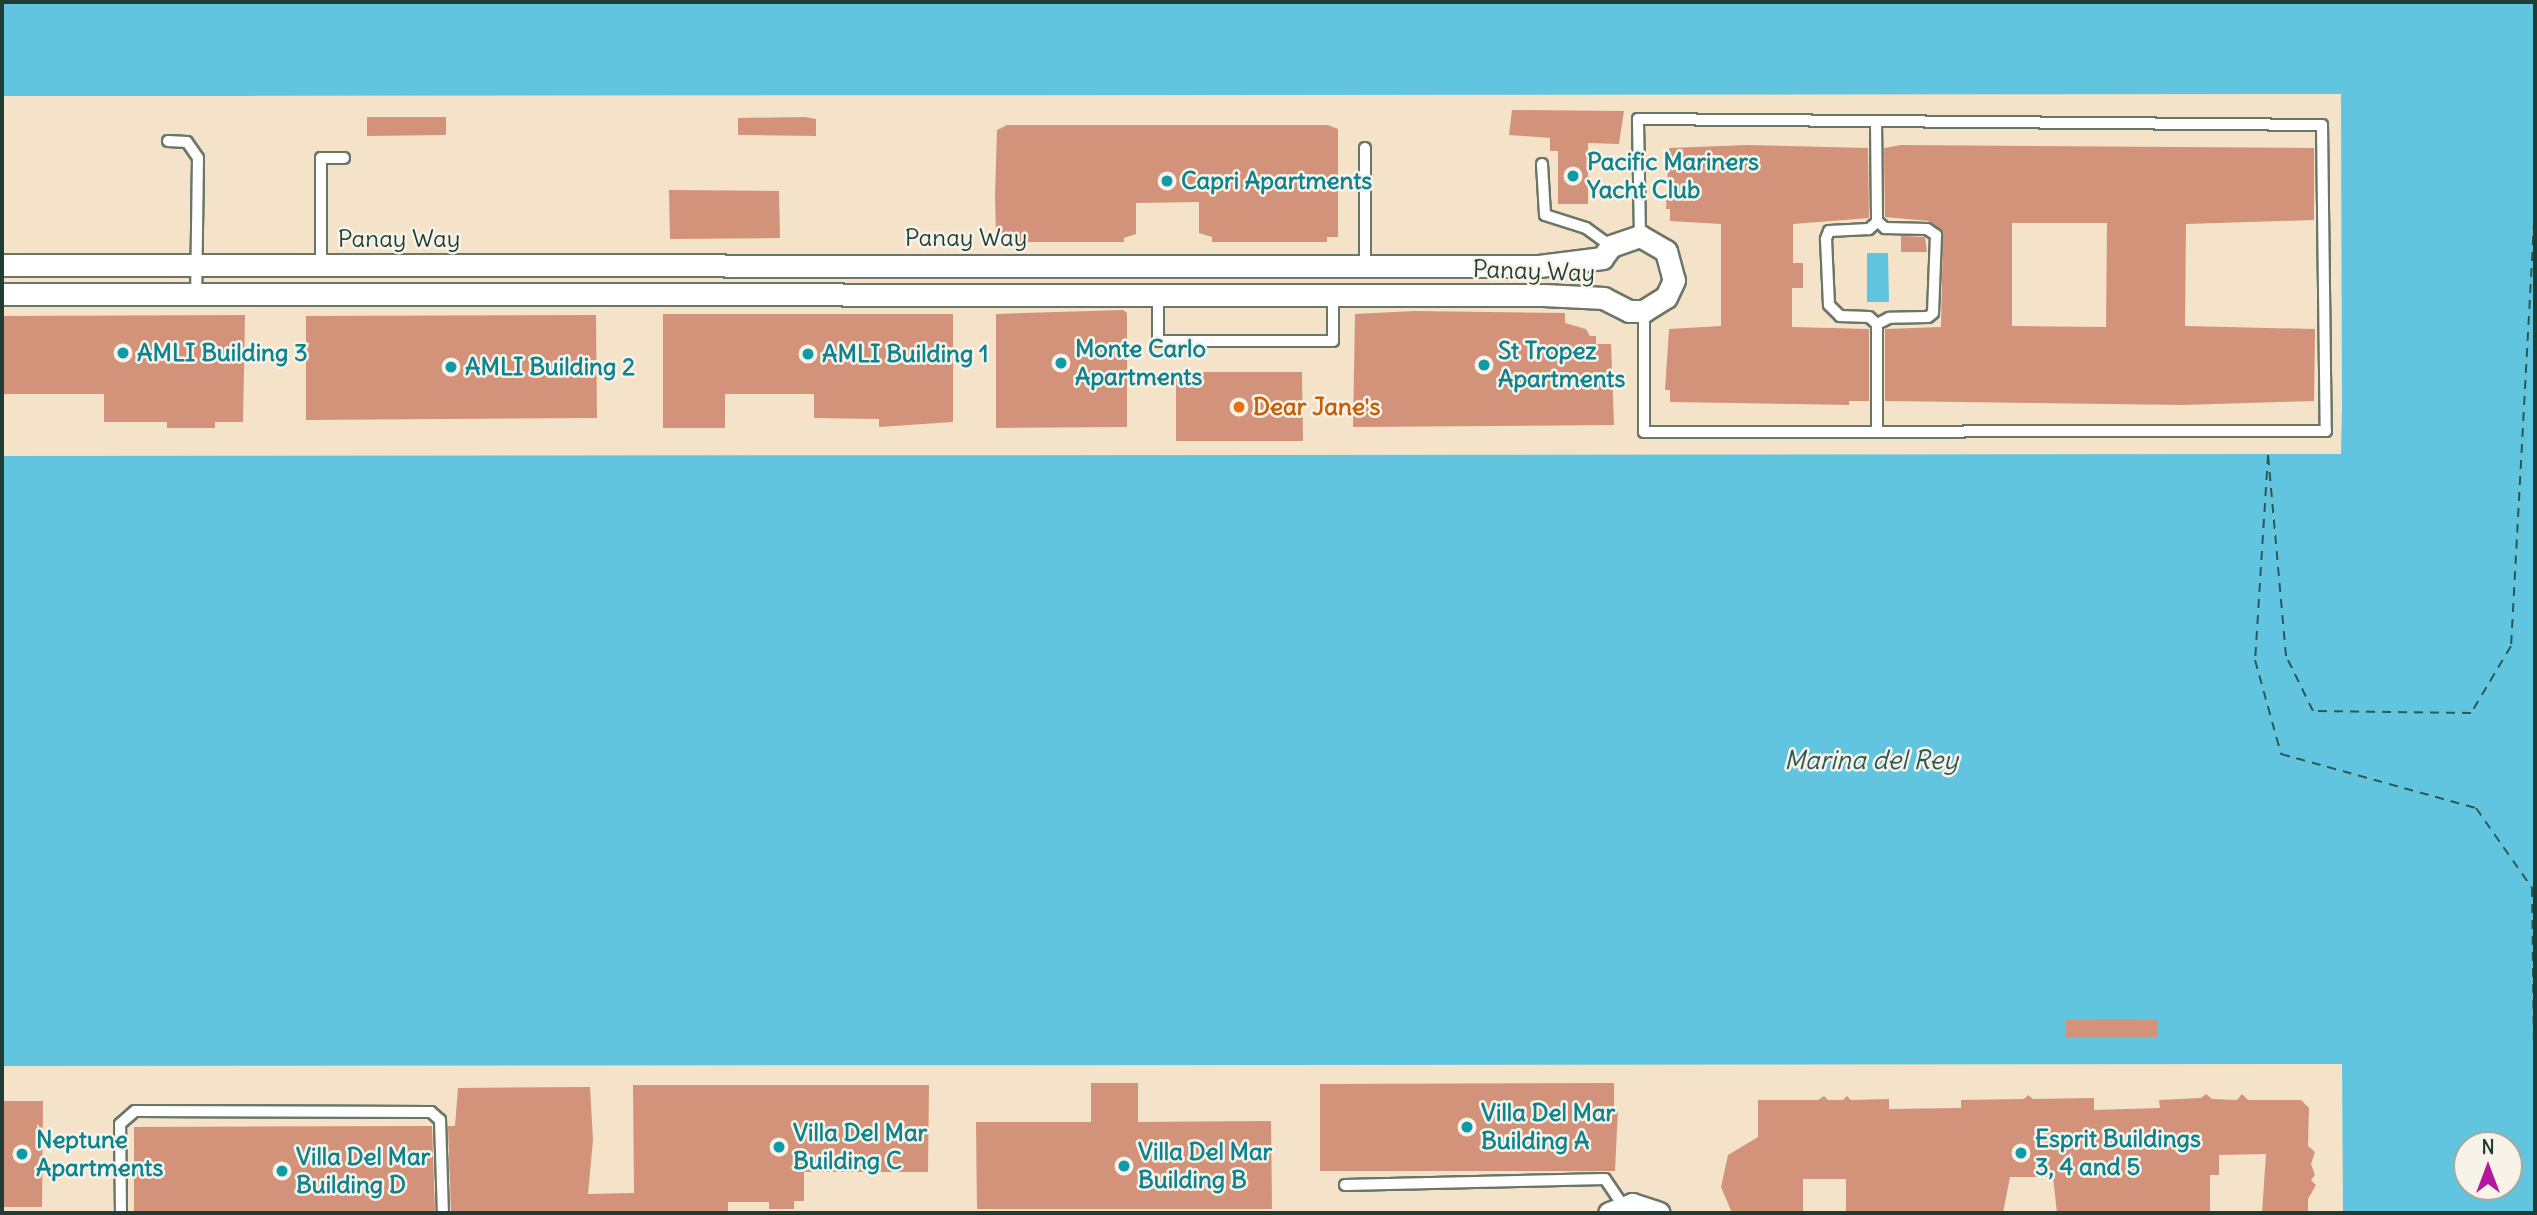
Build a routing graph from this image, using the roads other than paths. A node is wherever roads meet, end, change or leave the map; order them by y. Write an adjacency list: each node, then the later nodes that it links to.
1 (1876, 121): 6 (lane); 7 (lane); 19 (lane)
2 (168, 141): 12 (lane)
3 (1365, 148): 11 (lane)
4 (344, 158): 10 (lane)
5 (1542, 163): 8 (lane)
6 (1877, 220): 18 (lane); 18 (lane)
7 (1640, 236): 8 (street, Panay Way); 17 (street)
8 (1611, 246): 11 (street, Panay Way)
9 (2, 265): 12 (street, Panay Way)
10 (321, 265): 11 (street, Panay Way); 12 (street, Panay Way)
11 (1364, 265)
12 (196, 266): 14 (lane)
13 (2, 294): 14 (street, Panay Way)
14 (196, 294): 15 (street, Panay Way)
15 (1158, 295): 16 (street, Panay Way); 16 (lane)
16 (1333, 295): 17 (street, Panay Way)
17 (1644, 311): 19 (lane)
18 (1877, 324): 19 (lane)
19 (1877, 431)
20 (1345, 1185): 21 (lane)
21 (1616, 1210): 24 (street)
22 (121, 1213): 23 (lane)
23 (443, 1213)
24 (1659, 1213)

